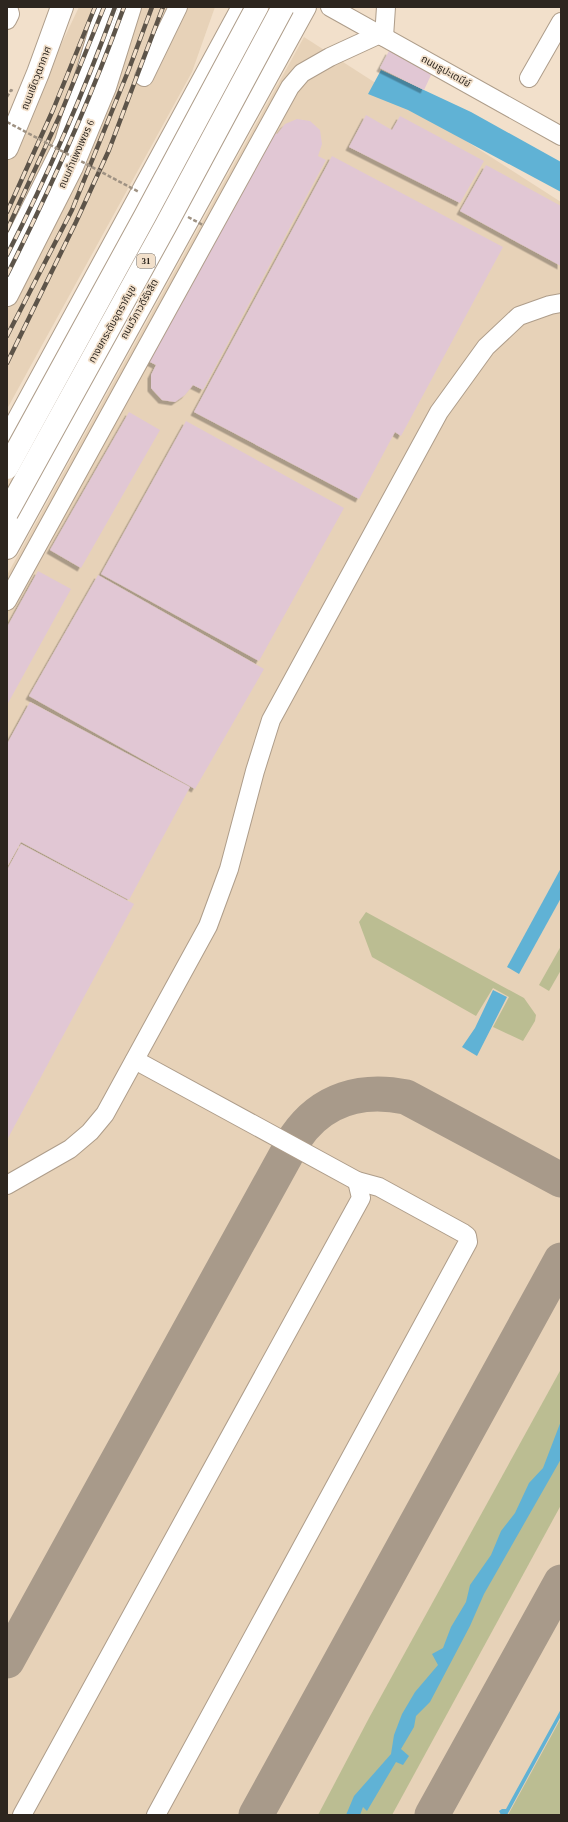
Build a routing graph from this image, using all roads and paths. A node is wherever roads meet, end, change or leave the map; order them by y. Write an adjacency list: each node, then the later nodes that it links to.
1 (8, 7): 12 (street)
2 (62, 7): 21 (main road, ถนนเชิดวุฒากาศ)
3 (107, 7): 25 (main road, ถนนกำแพงเพชร 6)
4 (130, 7): 26 (main road, ถนนกำแพงเพชร 6)
5 (178, 7): 15 (street)
6 (243, 7): 28 (main road)
7 (257, 7): 29 (main road, 31, bridge)
8 (284, 7): 30 (main road, ทางยกระดับอุตราภิมุข / 31, bridge)
9 (305, 7): 31 (main road, ถนนวิภาวดีรังสิต / 31)
10 (330, 7): 14 (street, ถนนธูปะเตมีย์)
11 (386, 7): 14 (street)
12 (7, 20)
13 (561, 22): 16 (street)
14 (382, 36): 20 (street, ถนนธูปะเตมีย์); 32 (street)
15 (144, 77)
16 (529, 78)
17 (11, 90): 18 (path)
18 (7, 97)
19 (7, 122): 22 (path, bridge)
20 (561, 136)
21 (7, 148)
22 (140, 192)
23 (182, 214): 24 (path, bridge)
24 (203, 225)
25 (7, 260)
26 (7, 295)
27 (561, 303): 33 (street)
28 (7, 441)
29 (7, 468)
30 (7, 513)
31 (7, 548)
32 (7, 601)
33 (135, 1060): 34 (street); 35 (street)
34 (357, 1181): 36 (street); 37 (street)
35 (7, 1185)
36 (22, 1815)
37 (156, 1815)

